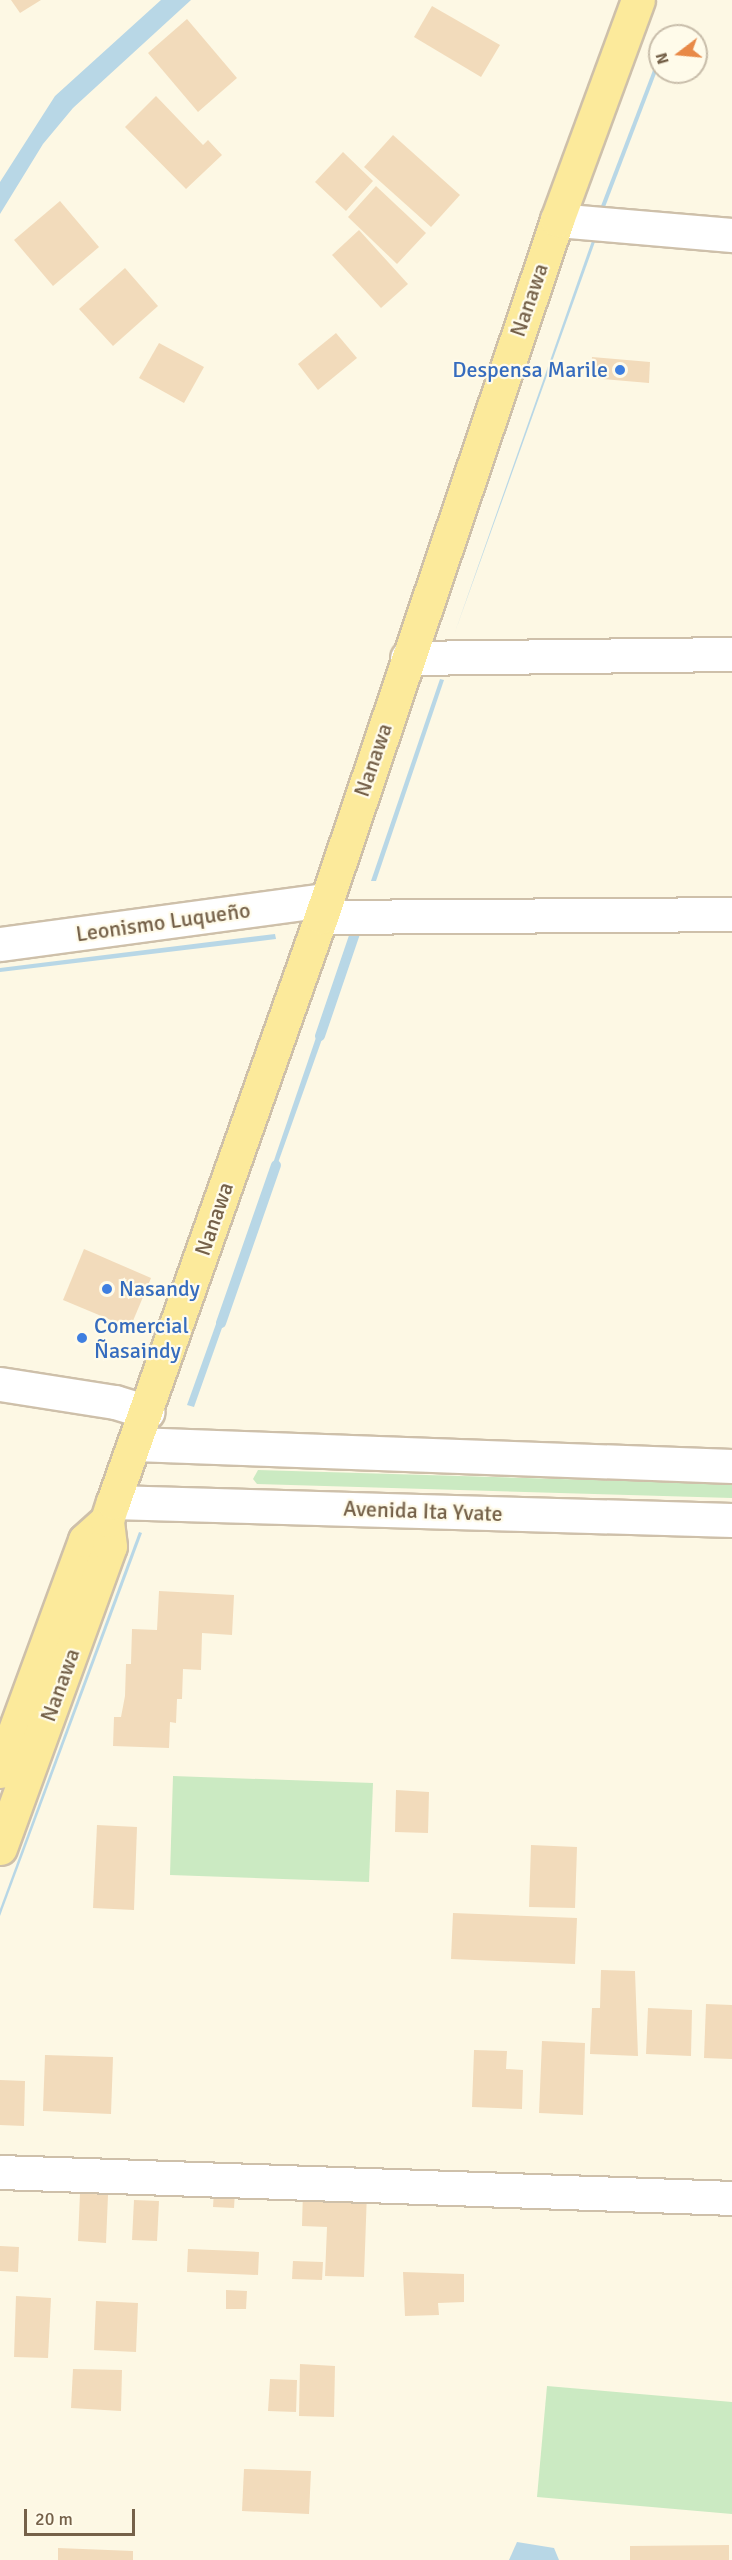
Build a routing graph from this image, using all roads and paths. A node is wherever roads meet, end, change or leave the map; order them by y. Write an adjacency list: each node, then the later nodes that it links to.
1 (638, 0): 2 (main road, Nanawa)
2 (557, 220): 3 (street); 5 (main road, Nanawa)
3 (732, 235)
4 (732, 654): 5 (street)
5 (407, 658): 6 (main road, Nanawa)
6 (324, 908): 7 (street, Leonismo Luqueño); 8 (street, Leonismo Luqueño); 10 (main road, Nanawa)
7 (732, 914)
8 (0, 944)
9 (0, 1384): 10 (street)
10 (147, 1412): 11 (main road, Nanawa)
11 (135, 1444): 12 (street); 13 (main road, Nanawa)
12 (732, 1466)
13 (110, 1511): 14 (street, Avenida Ita Yvate); 15 (main road, Nanawa); 16 (main road, Nanawa)
14 (732, 1520)
15 (0, 1771)
16 (0, 1848)
17 (0, 2172): 18 (street)
18 (732, 2199)

